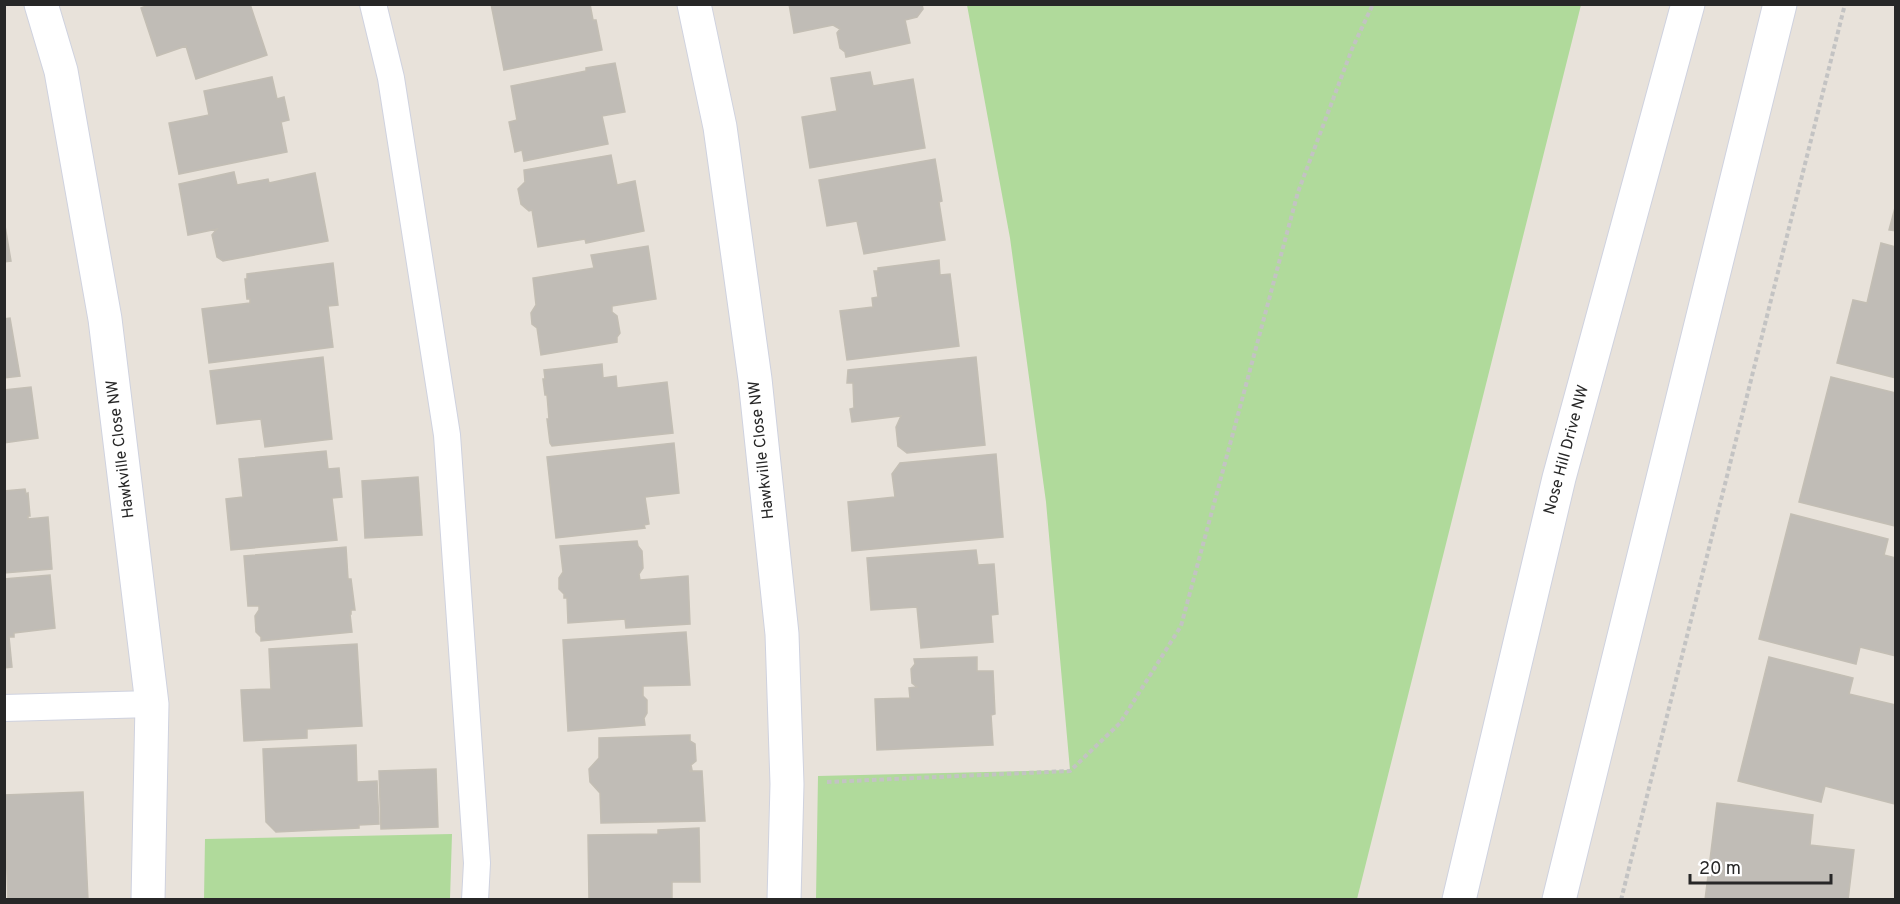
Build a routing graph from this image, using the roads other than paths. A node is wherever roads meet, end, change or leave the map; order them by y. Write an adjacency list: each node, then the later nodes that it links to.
1 (41, 4): 6 (main road, Hawkville Close NW)
2 (373, 4): 9 (lane)
3 (694, 4): 10 (main road, Hawkville Close NW)
4 (1688, 4): 11 (main road, Nose Hill Drive NW)
5 (1780, 4): 12 (main road)
6 (152, 704): 7 (lane); 8 (main road, Hawkville Close NW)
7 (4, 708)
8 (148, 900)
9 (475, 900)
10 (784, 900)
11 (1459, 900)
12 (1559, 900)

